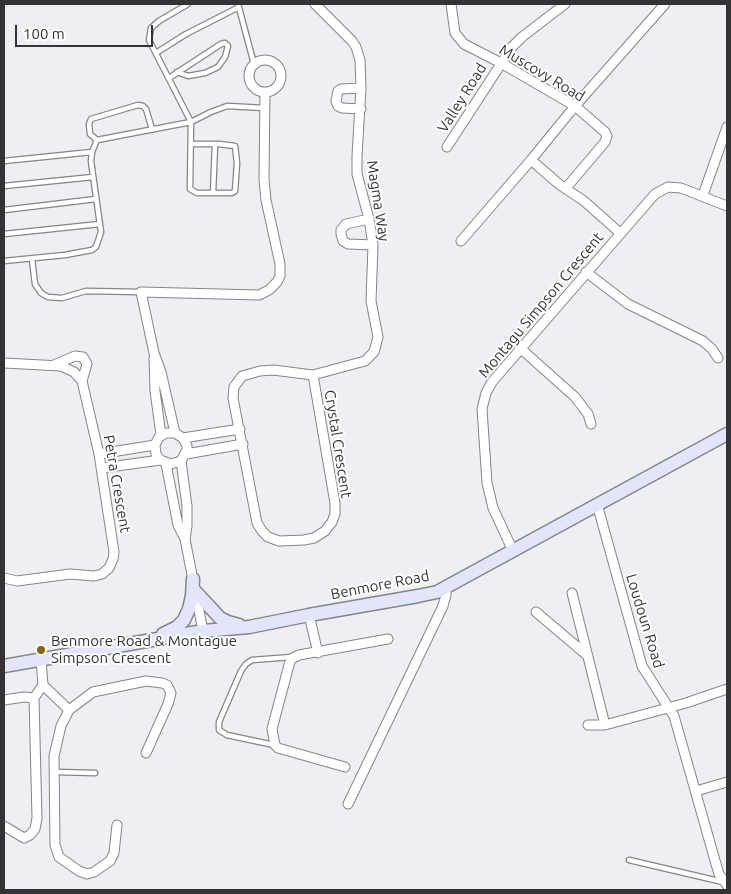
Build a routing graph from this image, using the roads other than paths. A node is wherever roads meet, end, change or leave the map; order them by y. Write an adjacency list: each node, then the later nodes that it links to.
1 (188, 4): 7 (lane)
2 (315, 4): 12 (street, Magma Way)
3 (451, 4): 8 (street, Muscovy Road)
4 (565, 4): 8 (street, Valley Road)
5 (666, 4): 14 (street)
6 (239, 5): 7 (lane); 9 (lane)
7 (156, 53): 11 (lane)
8 (500, 63): 14 (street, Muscovy Road); 23 (street, Valley Road)
9 (254, 64): 13 (street); 13 (street)
10 (178, 72): 10 (lane); 11 (lane)
11 (169, 78): 17 (lane)
12 (361, 88): 16 (street, Magma Way); 16 (street)
13 (265, 92): 15 (street)
14 (575, 106): 25 (street); 29 (street, Muscovy Road)
15 (265, 108): 17 (lane); 44 (street)
16 (361, 110): 35 (street, Magma Way)
17 (191, 122): 19 (lane); 21 (lane)
18 (727, 127): 31 (street)
19 (152, 129): 20 (lane); 20 (lane)
20 (97, 140): 24 (lane)
21 (192, 144): 22 (lane); 30 (lane)
22 (215, 144): 30 (lane); 30 (lane)
23 (447, 147)
24 (92, 152): 26 (lane); 27 (lane)
25 (531, 160): 29 (street); 39 (street)
26 (4, 161)
27 (93, 177): 28 (lane); 32 (lane)
28 (4, 186)
29 (566, 188): 37 (street)
30 (213, 193)
31 (702, 195): 33 (street, Montagu Simpson Crescent); 37 (street, Montagu Simpson Crescent)
32 (96, 199): 34 (lane); 36 (lane)
33 (727, 206)
34 (4, 210)
35 (369, 219): 40 (street, Magma Way); 40 (street)
36 (100, 224): 38 (lane); 41 (lane)
37 (620, 233): 43 (street, Montagu Simpson Crescent)
38 (4, 234)
39 (461, 241)
40 (373, 245): 50 (street, Magma Way)
41 (32, 258): 42 (lane); 44 (lane)
42 (4, 261)
43 (586, 272): 45 (street, Montagu Simpson Crescent); 47 (street)
44 (141, 292): 46 (street)
45 (520, 348): 52 (street); 65 (street, Montagu Simpson Crescent)
46 (154, 353): 55 (street); 56 (street)
47 (718, 358)
48 (4, 364): 49 (street)
49 (54, 365): 51 (street); 51 (street, Petra Crescent)
50 (313, 375): 53 (street, Crystal Crescent); 57 (street, Crystal Crescent)
51 (82, 381): 59 (street, Petra Crescent)
52 (591, 424)
53 (240, 429): 56 (street); 57 (street, Crystal Crescent)
54 (727, 434): 63 (street, Benmore Road)
55 (162, 435): 56 (street); 58 (street)
56 (179, 435): 60 (street)
57 (243, 444): 60 (street)
58 (155, 445): 59 (street); 61 (street)
59 (99, 454): 62 (street, Petra Crescent)
60 (184, 457): 61 (street); 64 (street)
61 (163, 462): 62 (street); 64 (street)
62 (102, 468): 66 (street, Petra Crescent)
63 (597, 504): 65 (street, Benmore Road); 85 (street, Loudoun Road)
64 (185, 539): 67 (street)
65 (513, 551): 68 (street, Benmore Road)
66 (4, 578)
67 (194, 585): 72 (street); 73 (street); 75 (street)
68 (446, 588): 71 (street, Benmore Road); 96 (street)
69 (572, 593): 78 (street)
70 (536, 612): 78 (street)
71 (309, 615): 72 (street, Benmore Road); 76 (street)
72 (249, 627): 73 (street, Benmore Road)
73 (203, 631): 75 (street, Benmore Road)
74 (388, 639): 76 (street)
75 (152, 640): 79 (street, Benmore Road)
76 (318, 653): 77 (street)
77 (295, 657): 89 (street); 89 (lane)
78 (588, 657): 88 (street)
79 (41, 660): 80 (street, Benmore Road); 81 (street)
80 (4, 666)
81 (44, 685): 83 (street); 86 (street)
82 (727, 689): 85 (street)
83 (34, 698): 84 (street); 98 (street)
84 (4, 700)
85 (668, 707): 88 (street); 95 (street, Loudoun Road)
86 (69, 710): 90 (street); 92 (street)
87 (588, 725): 88 (street)
88 (605, 725)
89 (276, 745): 91 (street)
90 (146, 753)
91 (345, 767)
92 (55, 772): 93 (lane); 97 (street)
93 (95, 773)
94 (727, 782): 95 (street)
95 (696, 791): 100 (street, Loudoun Road)
96 (348, 804)
97 (117, 825)
98 (4, 826)
99 (629, 860): 100 (lane)
100 (726, 884)

